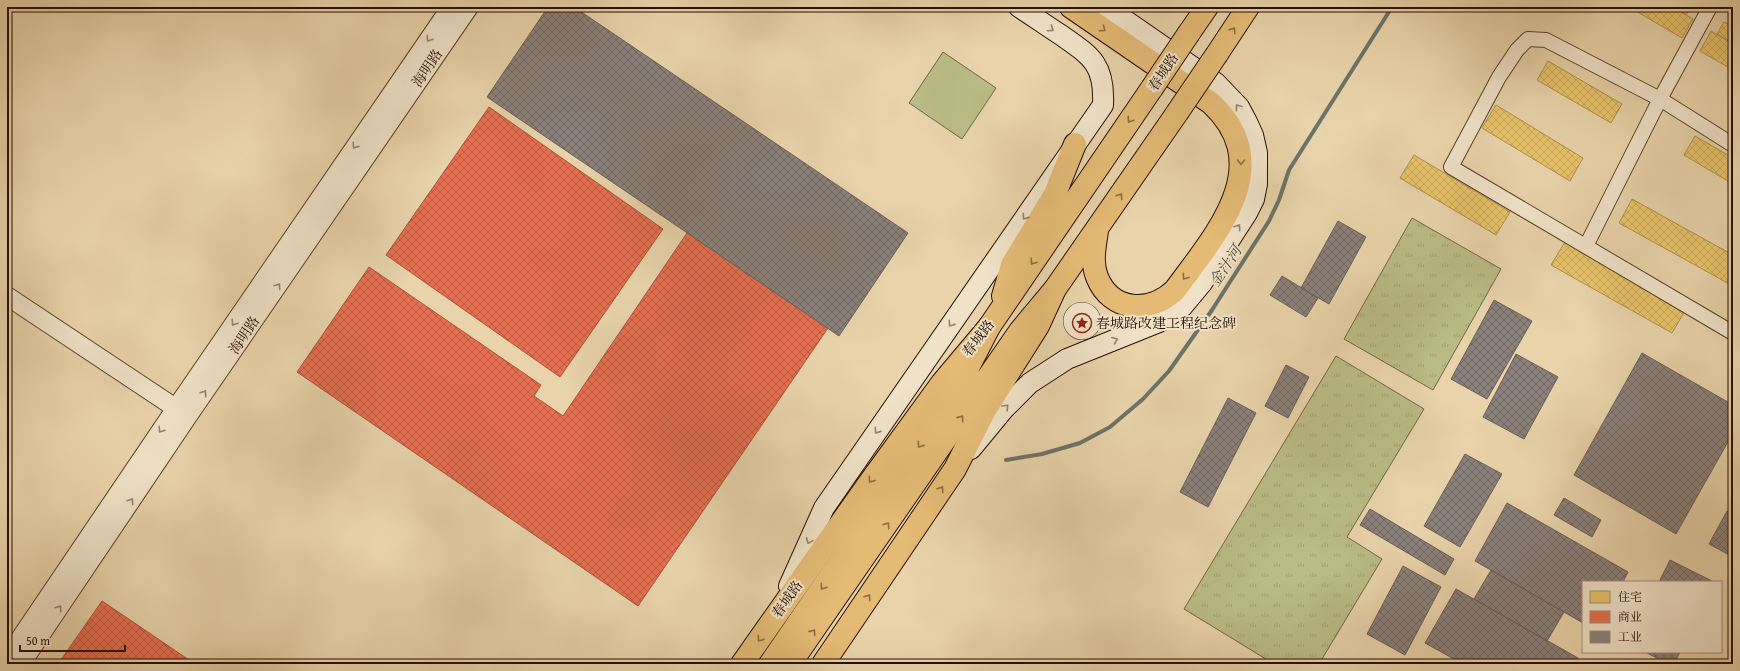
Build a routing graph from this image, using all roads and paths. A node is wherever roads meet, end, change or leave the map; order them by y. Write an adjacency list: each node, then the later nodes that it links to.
1 (451, 7): 18 (street, 海明路, one-way to 18)
2 (469, 7): 18 (street, 海明路, one-way to 2)
3 (1019, 7): 10 (main road, one-way to 10)
4 (1071, 7): 12 (main road, one-way to 12)
5 (1106, 7): 19 (main road, one-way to 5)
6 (1207, 7): 16 (main road, 春城路, one-way to 16, bridge)
7 (1248, 7): 12 (main road, one-way to 7, bridge)
8 (1710, 7): 9 (street)
9 (1660, 99): 11 (street); 13 (street); 13 (street)
10 (1075, 144): 16 (main road); 20 (main road, one-way to 20)
11 (1733, 145)
12 (1098, 229): 14 (main road)
13 (1586, 246): 17 (street)
14 (1055, 289): 19 (main road); 25 (main road, one-way to 14)
15 (7, 296): 18 (street)
16 (994, 320): 20 (main road, 春城路, one-way to 20); 24 (main road, one-way to 24)
17 (1733, 333)
18 (182, 412): 21 (street, 海明路, one-way to 21); 22 (street, 海明路, one-way to 18)
19 (954, 469): 26 (main road, one-way to 19)
20 (777, 613): 23 (main road, 春城路, one-way to 23)
21 (7, 658)
22 (21, 664)
23 (742, 664)
24 (770, 664)
25 (790, 664)
26 (823, 664)

